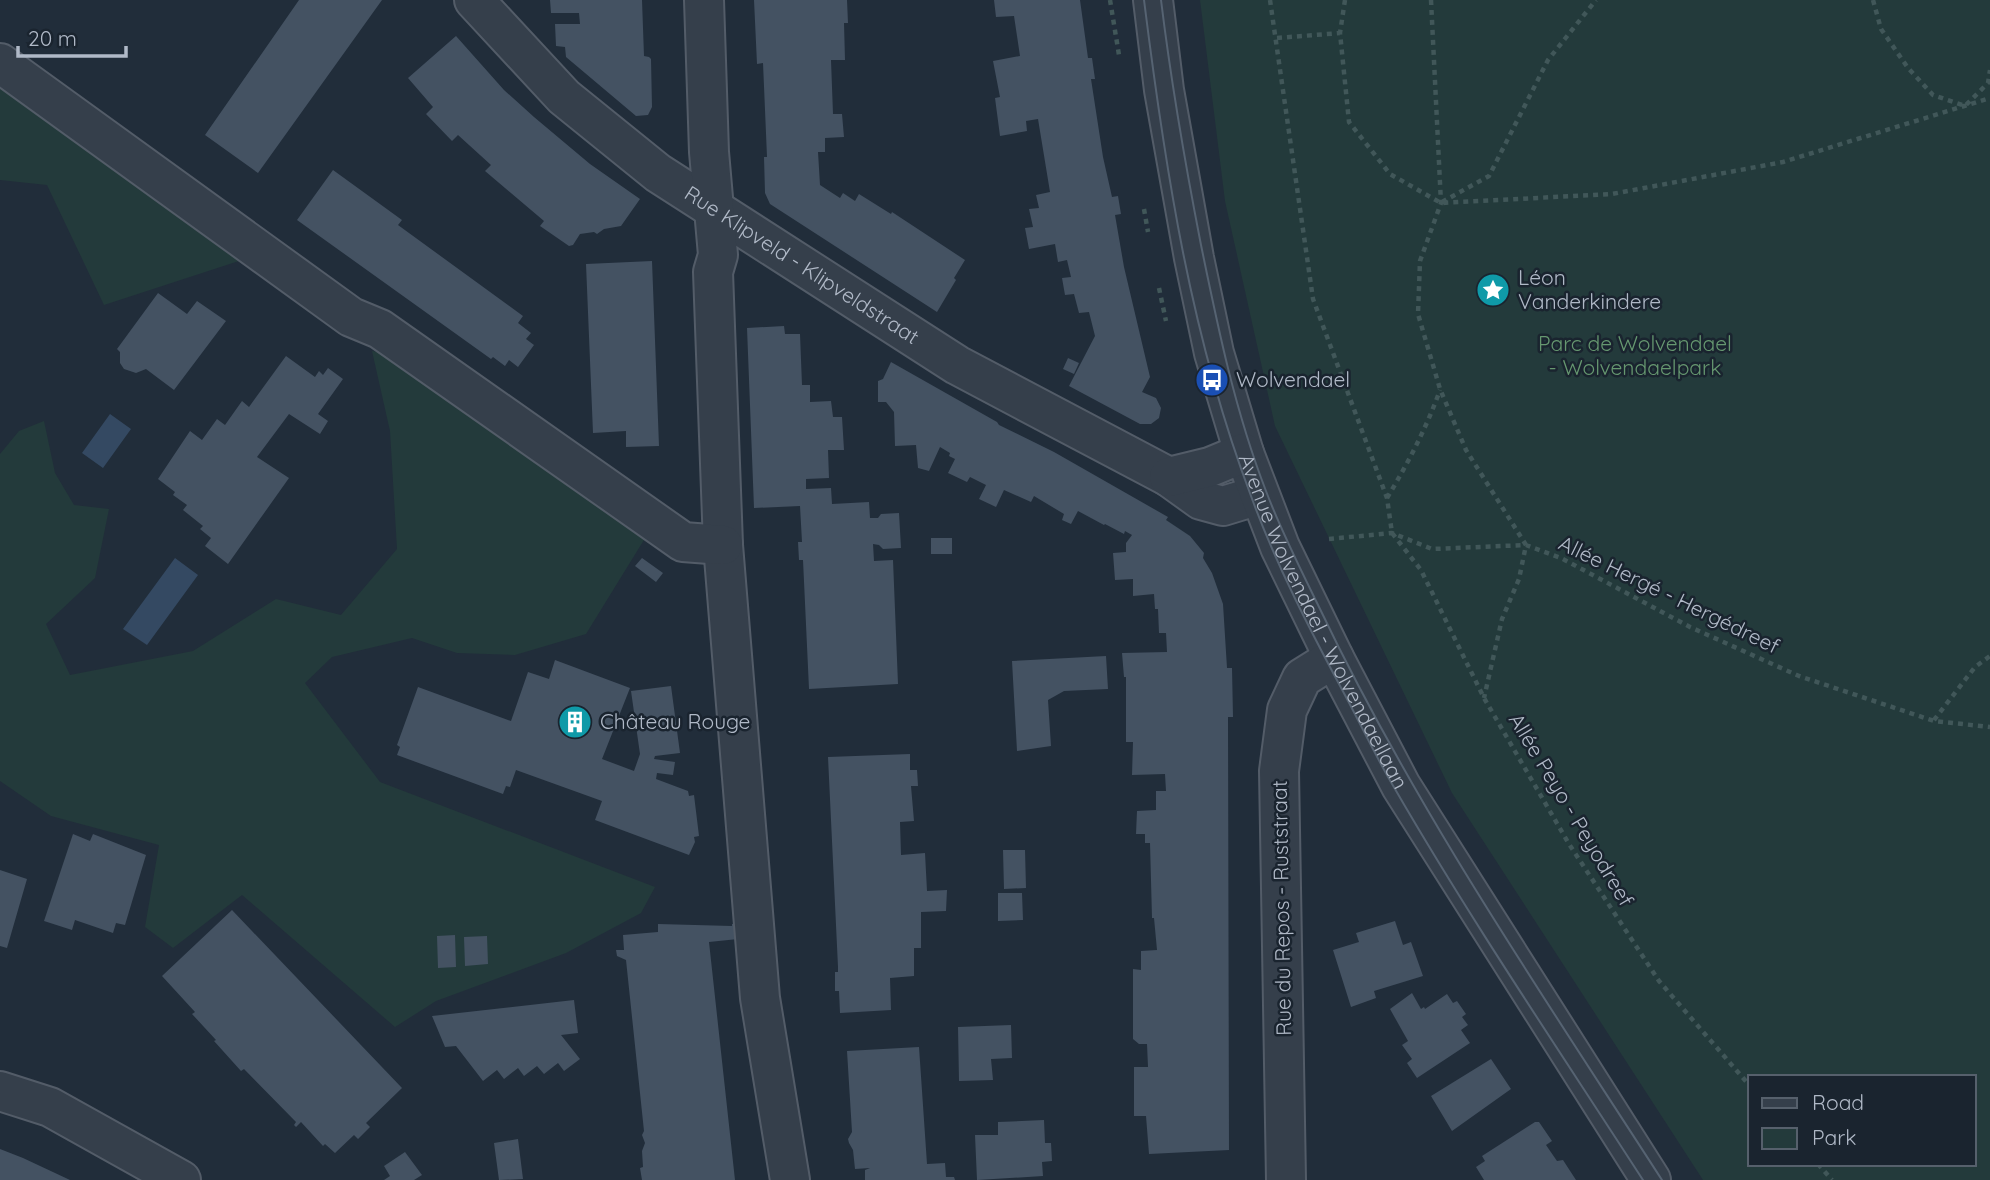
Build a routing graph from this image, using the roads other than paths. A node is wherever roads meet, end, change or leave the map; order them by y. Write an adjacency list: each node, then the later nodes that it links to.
1 (474, 0): 5 (street, Rue Klipveld - Klipveldstraat)
2 (704, 0): 5 (street)
3 (1153, 0): 6 (street, Avenue Wolvendael - Wolvendaellaan)
4 (0, 63): 9 (street)
5 (714, 209): 7 (street, Rue Klipveld - Klipveldstraat); 9 (street)
6 (1244, 453): 7 (street); 8 (street, Avenue Wolvendael - Wolvendaellaan)
7 (1169, 477): 8 (street, Rue Klipveld - Klipveldstraat)
8 (1259, 495): 10 (street, Avenue Wolvendael - Wolvendaellaan)
9 (723, 545): 13 (street)
10 (1334, 658): 14 (street, Rue du Repos - Ruststraat); 15 (street, Avenue Wolvendael - Wolvendaellaan)
11 (0, 1091): 12 (street)
12 (181, 1180)
13 (790, 1180)
14 (1286, 1180)
15 (1651, 1180)

